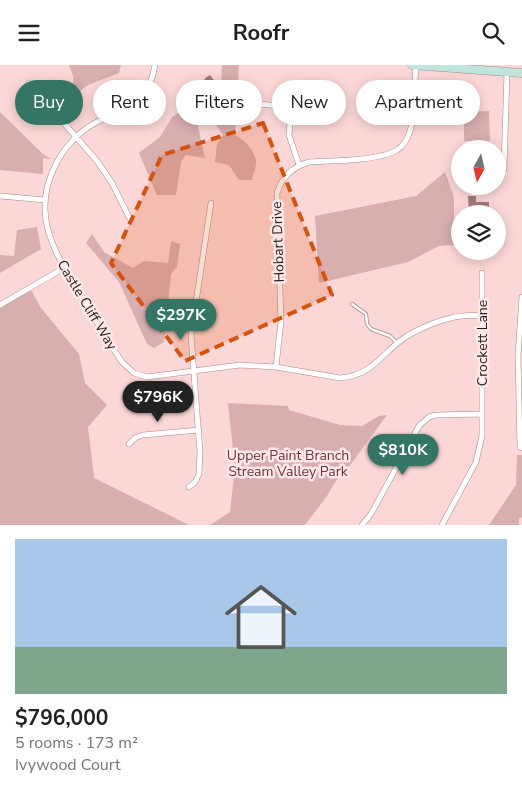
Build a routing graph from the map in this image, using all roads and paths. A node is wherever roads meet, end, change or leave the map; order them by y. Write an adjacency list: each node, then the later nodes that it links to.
1 (155, 65): 8 (street, Castle Cliff Way)
2 (412, 65): 3 (main road)
3 (416, 65): 4 (main road); 10 (street)
4 (507, 72): 5 (main road); 9 (street)
5 (522, 73)
6 (66, 125): 8 (street)
7 (290, 125): 10 (street)
8 (76, 137): 12 (street, Castle Cliff Way); 14 (street)
9 (505, 140)
10 (299, 165): 22 (street, Hobart Drive)
11 (0, 196): 12 (street)
12 (45, 200): 15 (street, Castle Cliff Way)
13 (211, 203): 23 (street)
14 (130, 219)
15 (64, 268): 19 (street); 23 (street, Castle Cliff Way)
16 (482, 273): 20 (street, Crockett Lane)
17 (522, 297): 27 (street)
18 (352, 303): 21 (lane)
19 (0, 305)
20 (482, 315): 21 (street, Castle Cliff Way); 24 (street, Crockett Lane)
21 (398, 344): 22 (street, Castle Cliff Way)
22 (276, 367): 23 (street, Castle Cliff Way)
23 (194, 370): 25 (street)
24 (482, 414): 29 (street); 30 (street, Crockett Lane)
25 (199, 430): 26 (street); 28 (street)
26 (129, 443)
27 (521, 447)
28 (189, 487)
29 (362, 525)
30 (442, 525)

